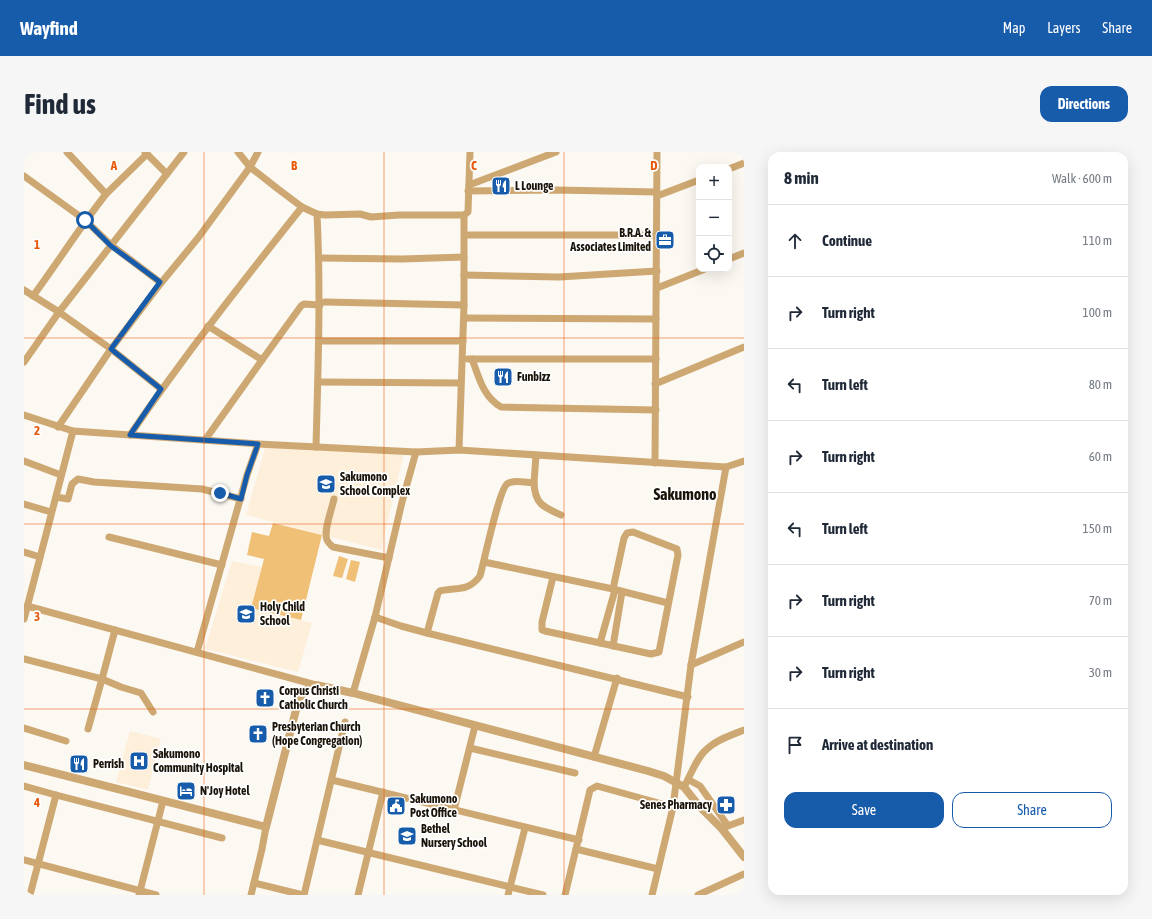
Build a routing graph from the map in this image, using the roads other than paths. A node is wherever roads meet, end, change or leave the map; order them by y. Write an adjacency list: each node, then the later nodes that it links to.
1 (67, 152): 16 (street)
2 (184, 152): 12 (street)
3 (238, 152): 10 (street)
4 (258, 152): 10 (street)
5 (470, 152): 15 (street)
6 (556, 152): 15 (street)
7 (658, 152): 17 (street)
8 (146, 153): 12 (street); 16 (street)
9 (744, 163): 11 (street)
10 (250, 167): 18 (street); 32 (street)
11 (732, 168)
12 (167, 174): 24 (street)
13 (24, 176): 21 (street)
14 (696, 181): 17 (street)
15 (469, 188): 17 (street); 20 (street)
16 (106, 194): 21 (street)
17 (657, 194): 23 (street)
18 (302, 207): 19 (street); 41 (street)
19 (317, 214): 20 (street); 27 (street)
20 (464, 216): 22 (street)
21 (85, 220): 24 (street); 35 (street)
22 (465, 235): 23 (street); 26 (street)
23 (657, 235): 29 (street)
24 (111, 246): 32 (street); 38 (street)
25 (744, 253): 28 (street)
26 (464, 257): 27 (street); 31 (street)
27 (319, 258): 36 (street)
28 (732, 258)
29 (657, 271): 31 (street); 33 (street)
30 (697, 272): 33 (street)
31 (464, 275): 37 (street)
32 (160, 282): 45 (street)
33 (656, 288): 40 (street)
34 (24, 290): 35 (street)
35 (33, 296): 38 (street)
36 (322, 304): 37 (street); 42 (street); 49 (street)
37 (464, 306): 39 (street)
38 (59, 312): 45 (street); 50 (street)
39 (464, 318): 40 (street); 43 (street)
40 (656, 319): 48 (street)
41 (208, 326): 49 (street); 54 (street)
42 (319, 341): 43 (street); 51 (street)
43 (463, 341): 46 (street)
44 (744, 347): 53 (street)
45 (111, 349): 54 (street); 57 (street)
46 (462, 359): 47 (street); 52 (street)
47 (472, 359): 48 (street); 55 (street)
48 (656, 359): 53 (street)
49 (262, 360): 60 (street)
50 (24, 362)
51 (318, 382): 52 (street); 62 (street)
52 (461, 383): 63 (street)
53 (656, 384): 55 (street)
54 (161, 389): 59 (street)
55 (656, 410): 68 (street)
56 (24, 415): 57 (street)
57 (58, 427): 58 (street)
58 (73, 431): 59 (street); 70 (street)
59 (130, 435): 60 (street)
60 (205, 440): 61 (street)
61 (258, 444): 62 (street); 73 (street)
62 (316, 447): 64 (street)
63 (459, 450): 64 (street); 65 (street)
64 (416, 452): 81 (street)
65 (536, 455): 68 (street); 71 (street)
66 (24, 461): 70 (street)
67 (744, 461): 69 (street)
68 (656, 463): 69 (street)
69 (726, 467): 97 (street)
70 (61, 475): 72 (street)
71 (534, 484): 77 (street); 82 (street)
72 (56, 497): 73 (street); 76 (street)
73 (241, 499): 83 (street)
74 (334, 500): 81 (street)
75 (24, 504): 76 (street)
76 (52, 512): 80 (street)
77 (561, 515)
78 (109, 537): 83 (street)
79 (24, 552): 80 (street)
80 (40, 557): 86 (street)
81 (388, 558): 88 (street)
82 (484, 562): 84 (street); 91 (street)
83 (222, 566): 95 (street)
84 (553, 577): 85 (street); 93 (street)
85 (616, 590): 87 (street); 87 (street); 93 (street); 94 (street)
86 (27, 601): 89 (street); 90 (street)
87 (668, 603): 94 (street)
88 (375, 617): 91 (street); 101 (street)
89 (24, 619)
90 (114, 630): 95 (street); 98 (street)
91 (427, 633): 99 (street)
92 (744, 642): 97 (street)
93 (600, 643): 94 (street)
94 (613, 646)
95 (197, 652): 100 (street)
96 (24, 659): 98 (street)
97 (691, 665): 102 (street)
98 (102, 678): 103 (street); 107 (street)
99 (617, 678): 102 (street); 111 (street)
100 (316, 685): 101 (street); 125 (street)
101 (353, 693): 105 (street)
102 (688, 697): 115 (street)
103 (153, 712)
104 (345, 722): 114 (street)
105 (475, 726): 110 (street); 111 (street)
106 (24, 728): 109 (street)
107 (88, 729)
108 (744, 730): 116 (street)
109 (66, 741)
110 (470, 748): 113 (street); 122 (street)
111 (594, 757): 115 (street)
112 (24, 765): 120 (street)
113 (575, 773)
114 (332, 780): 118 (street); 129 (street)
115 (675, 782): 116 (street); 121 (street)
116 (686, 783): 126 (street); 126 (street)
117 (24, 786): 119 (street)
118 (383, 792): 122 (street); 132 (street)
119 (56, 795): 124 (street); 135 (street)
120 (163, 801): 124 (street); 125 (street)
121 (673, 807): 130 (street); 136 (street)
122 (454, 810): 127 (street)
123 (744, 820): 126 (street)
124 (158, 822): 128 (street); 140 (street)
125 (266, 827): 138 (street)
126 (725, 827): 133 (street)
127 (525, 828): 130 (street); 139 (street)
128 (222, 838)
129 (317, 840): 132 (street); 144 (street)
130 (578, 840): 131 (street)
131 (576, 849): 136 (street); 148 (street)
132 (368, 852): 139 (street); 145 (street)
133 (744, 857)
134 (24, 860): 135 (street)
135 (38, 863): 140 (street); 141 (street)
136 (658, 869): 149 (street)
137 (744, 874): 150 (street)
138 (254, 883): 143 (street); 144 (street)
139 (510, 887): 146 (street); 147 (street)
140 (139, 893): 142 (street)
141 (30, 895)
142 (156, 895)
143 (251, 895)
144 (303, 895)
145 (358, 895)
146 (508, 895)
147 (543, 895)
148 (565, 895)
149 (652, 895)
150 (698, 895)

